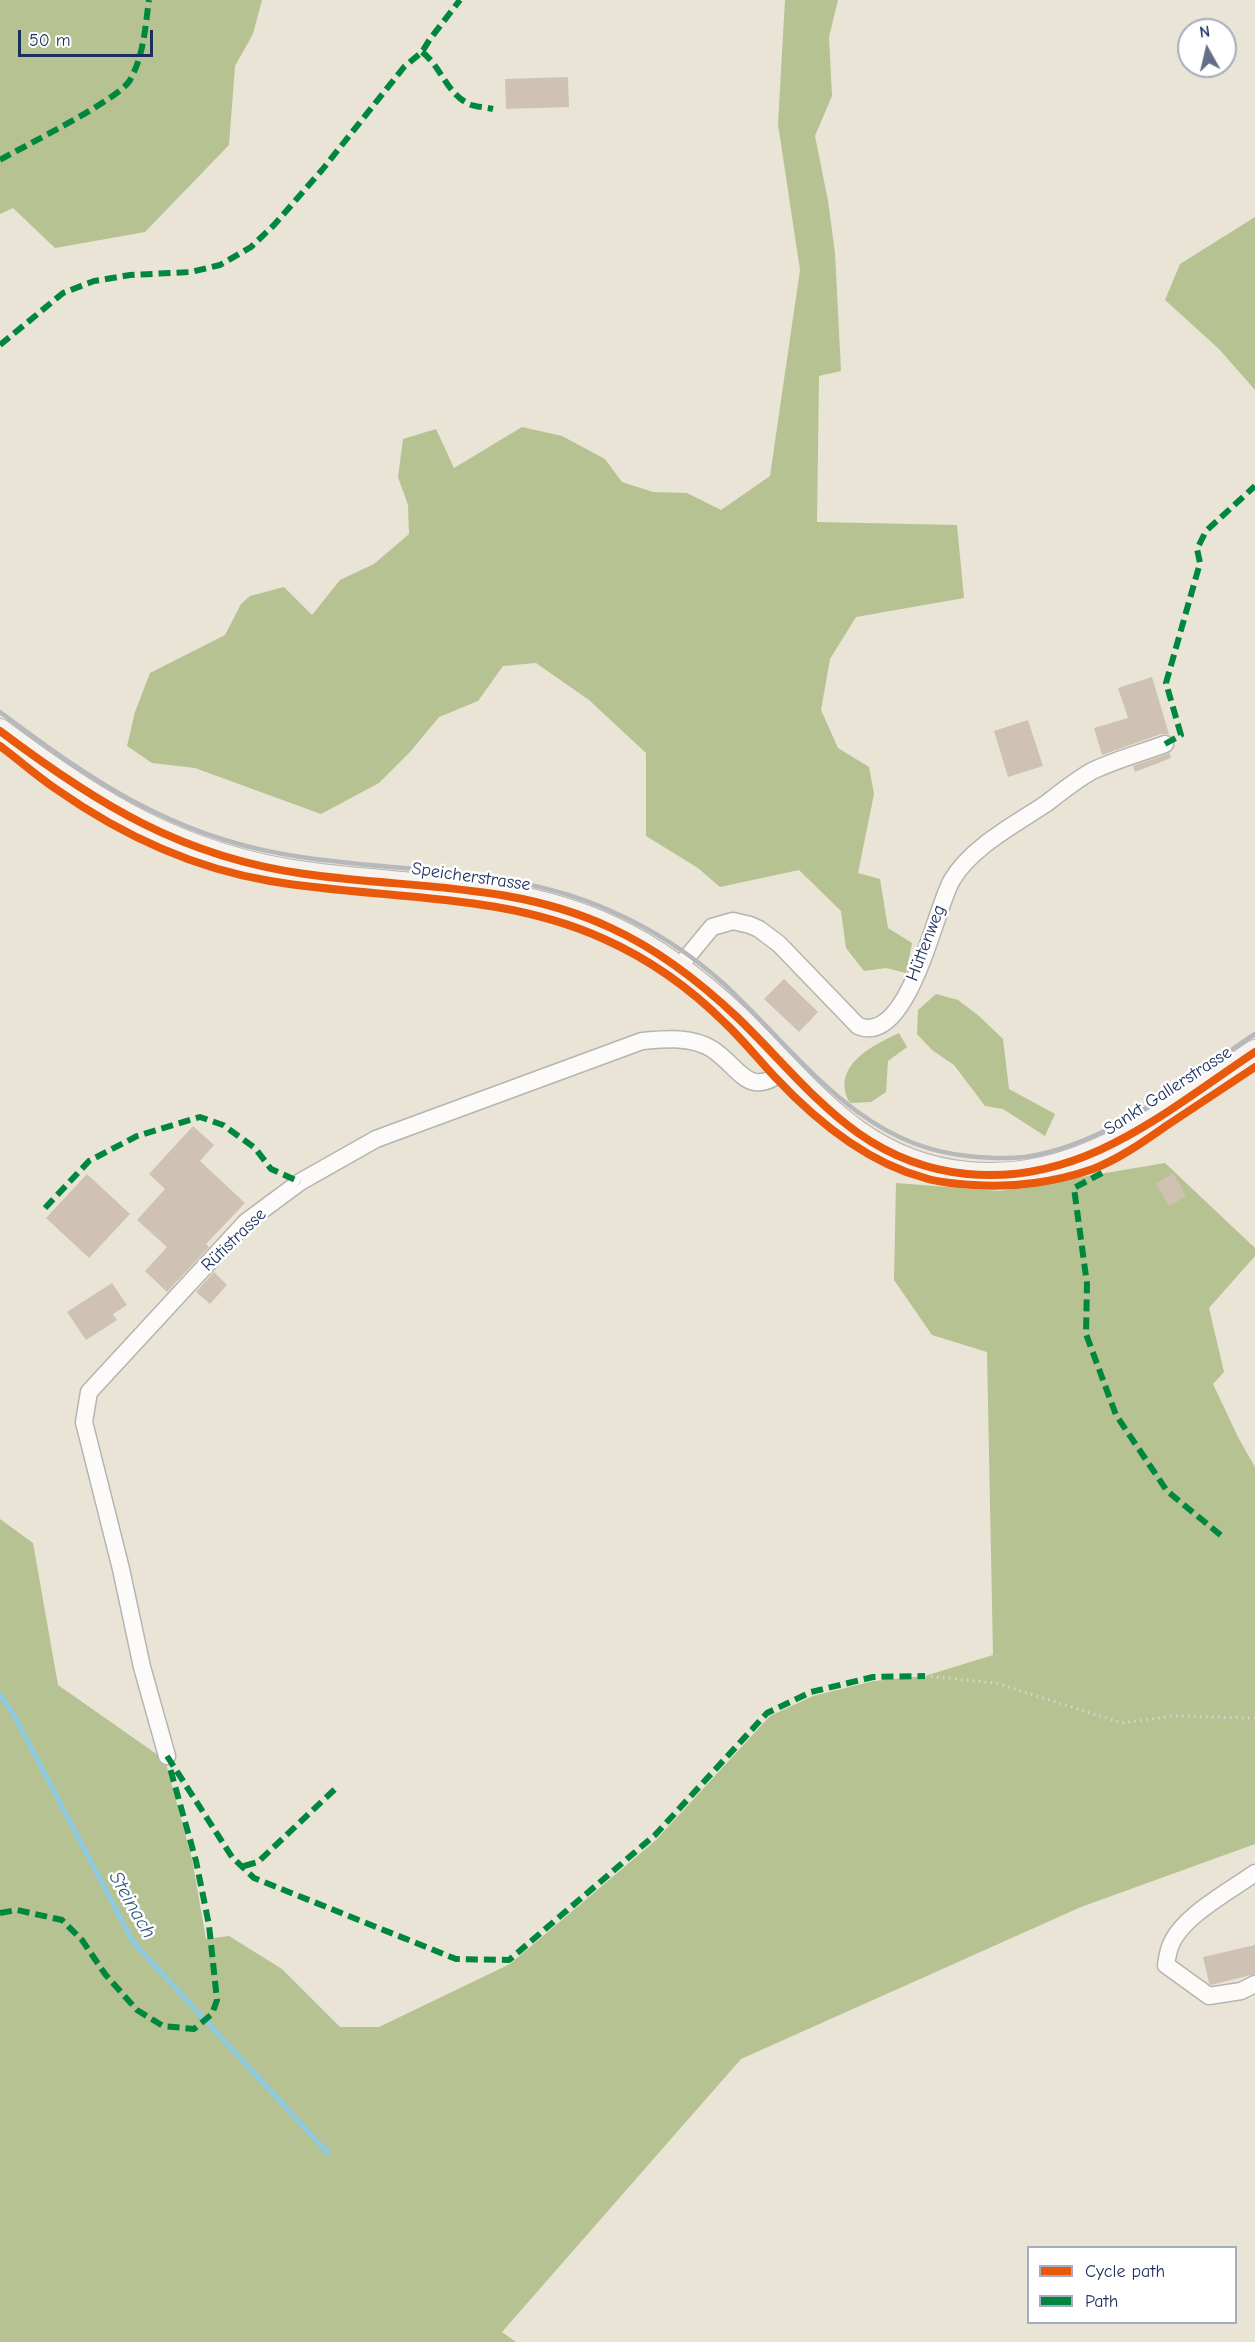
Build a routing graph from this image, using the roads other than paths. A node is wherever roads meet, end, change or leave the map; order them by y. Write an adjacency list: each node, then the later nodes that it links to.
1 (0, 731): 3 (main road, Speicherstrasse)
2 (1165, 744): 3 (street, Hüttenweg)
3 (679, 968): 5 (main road, Speicherstrasse)
4 (1255, 1052): 6 (main road, Sankt Gallerstrasse)
5 (786, 1069): 6 (main road, Speicherstrasse); 7 (street, Rütistrasse)
6 (1028, 1173)
7 (167, 1756)
8 (1255, 1873): 9 (street)
9 (1255, 1984)

